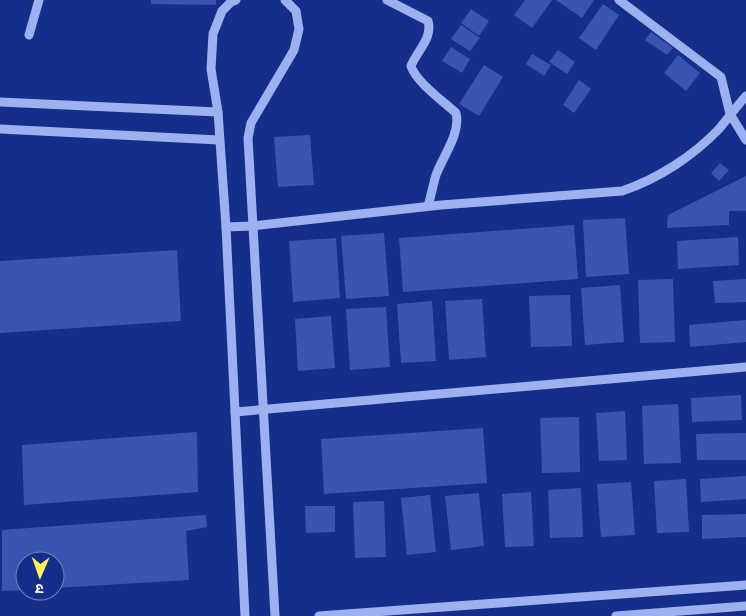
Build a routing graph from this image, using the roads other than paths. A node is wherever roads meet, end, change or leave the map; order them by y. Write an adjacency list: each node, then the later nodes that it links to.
1 (38, 0): 6 (street)
2 (236, 0): 9 (street)
3 (388, 0): 14 (street)
4 (619, 0): 10 (street)
5 (289, 1): 15 (street)
6 (29, 35)
7 (746, 96): 10 (street)
8 (0, 102): 9 (street)
9 (218, 112): 12 (street)
10 (730, 114): 13 (street); 14 (street)
11 (0, 128): 12 (street)
12 (219, 140): 16 (street)
13 (746, 140)
14 (428, 206): 15 (street)
15 (252, 226): 16 (street); 18 (street)
16 (226, 227): 19 (street)
17 (746, 367): 18 (street)
18 (263, 410): 19 (street); 23 (street)
19 (234, 412): 22 (street)
20 (746, 585): 24 (street)
21 (746, 606): 25 (street)
22 (245, 616)
23 (274, 616)
24 (319, 616)
25 (616, 616)

